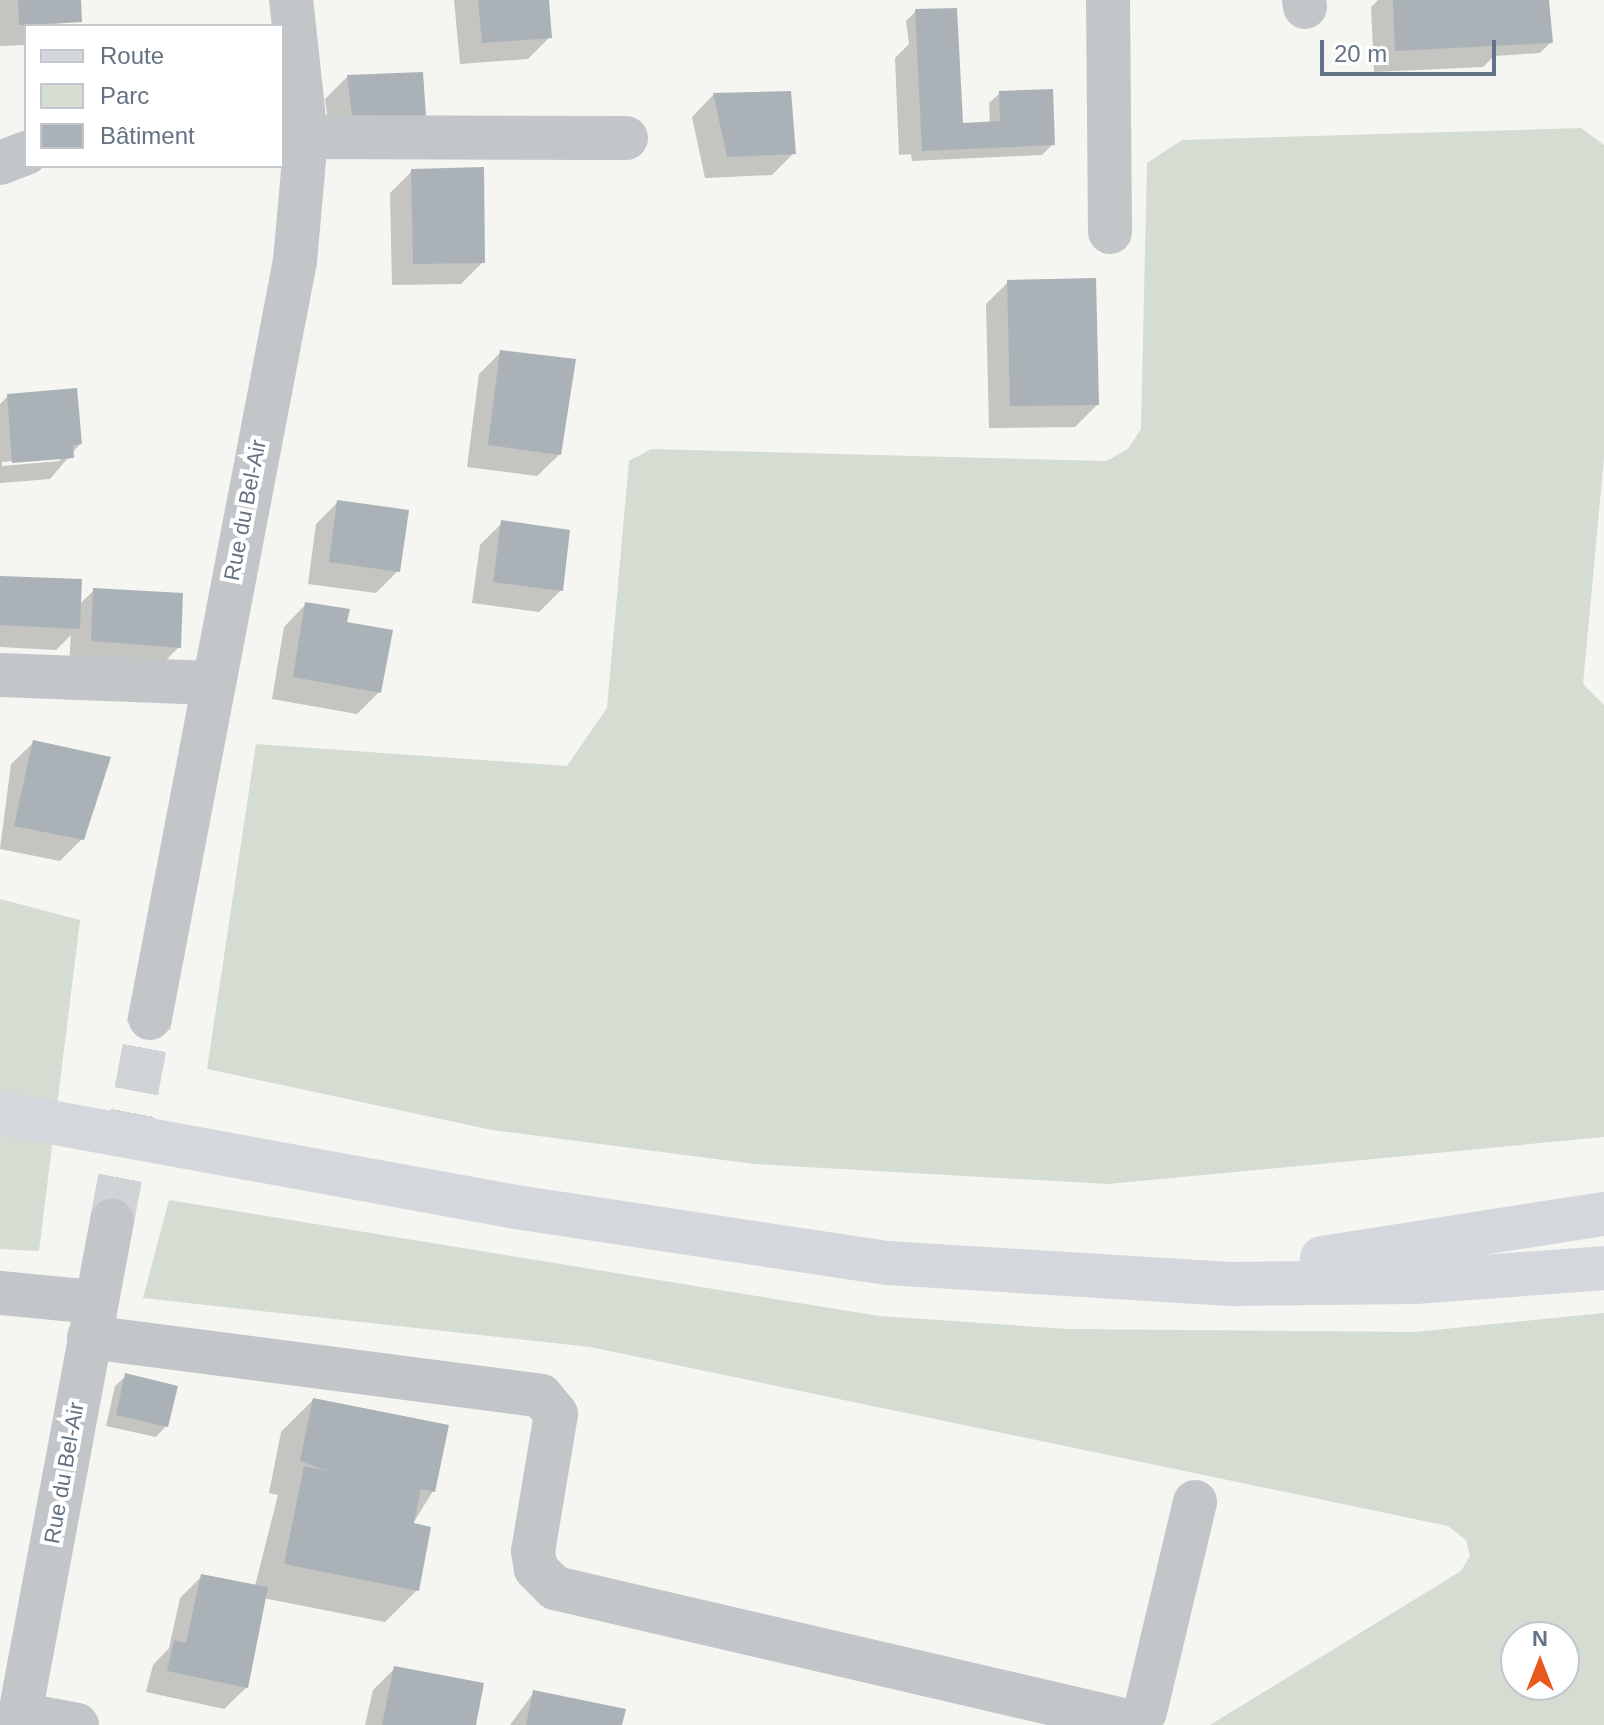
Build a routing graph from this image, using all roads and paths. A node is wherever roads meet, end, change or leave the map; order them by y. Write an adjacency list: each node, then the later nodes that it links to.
1 (1108, 0): 7 (street)
2 (284, 12): 3 (street, Rue du Bel-Air)
3 (306, 137): 4 (street); 9 (street, Rue du Bel-Air)
4 (626, 138)
5 (24, 154): 6 (street)
6 (0, 163)
7 (1110, 232)
8 (0, 675): 9 (street)
9 (211, 683): 10 (street, Rue du Bel-Air)
10 (150, 1018)
11 (0, 1113): 15 (main road)
12 (1604, 1214): 15 (main road)
13 (112, 1221): 17 (street, Rue du Bel-Air)
14 (1604, 1268): 15 (main road)
15 (1116, 1276)
16 (0, 1293): 17 (street)
17 (92, 1320): 18 (street); 19 (street, Rue du Bel-Air)
18 (1195, 1502)
19 (18, 1625): 20 (street, Rue du Bel-Air)
20 (19, 1719): 21 (street)
21 (77, 1725)

